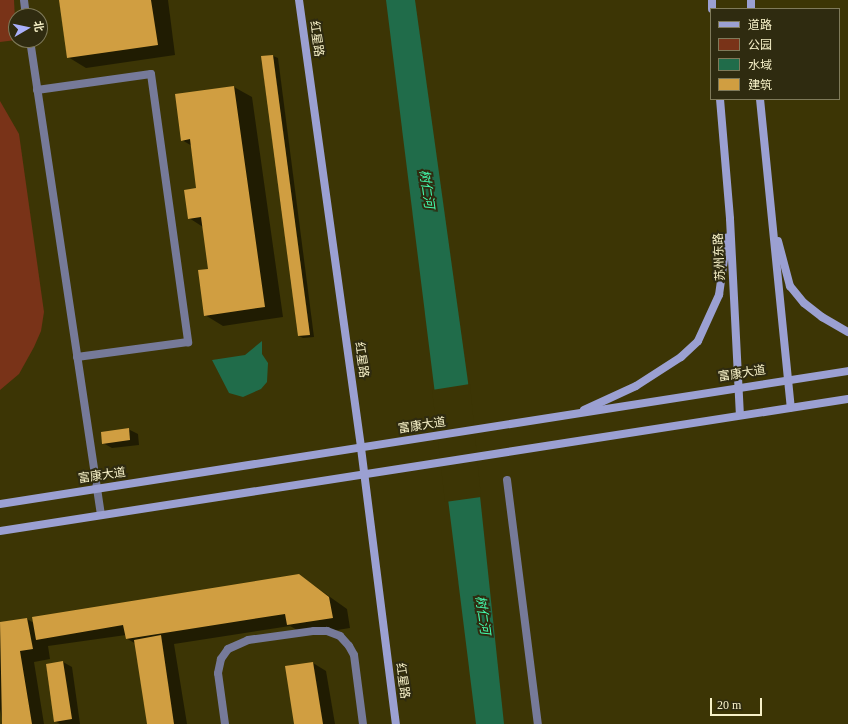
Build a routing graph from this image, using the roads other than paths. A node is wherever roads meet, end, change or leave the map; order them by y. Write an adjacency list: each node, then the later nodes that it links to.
1 (299, 0): 17 (street, 红星路)
2 (31, 48): 3 (lane)
3 (37, 90): 9 (lane); 9 (lane)
4 (720, 100): 7 (street, 苏州东路)
5 (760, 100): 6 (street)
6 (771, 216): 8 (street); 11 (street)
7 (730, 219): 12 (street, 苏州东路); 15 (street)
8 (848, 332)
9 (77, 357): 20 (lane)
10 (848, 371): 11 (street, 富康大道)
11 (789, 379): 12 (street, 富康大道); 14 (street)
12 (739, 387): 15 (street, 富康大道); 16 (street, 苏州东路)
13 (848, 399): 14 (street)
14 (791, 407): 16 (street)
15 (573, 415): 17 (street, 富康大道)
16 (740, 415): 18 (street)
17 (362, 448): 18 (street, 红星路); 20 (street, 富康大道)
18 (363, 474): 22 (street); 26 (street, 红星路)
19 (507, 480): 27 (lane)
20 (97, 489): 21 (street, 富康大道); 22 (lane)
21 (0, 504)
22 (101, 515): 23 (street)
23 (0, 531)
24 (225, 724): 25 (lane)
25 (363, 724)
26 (396, 724)
27 (538, 724)

